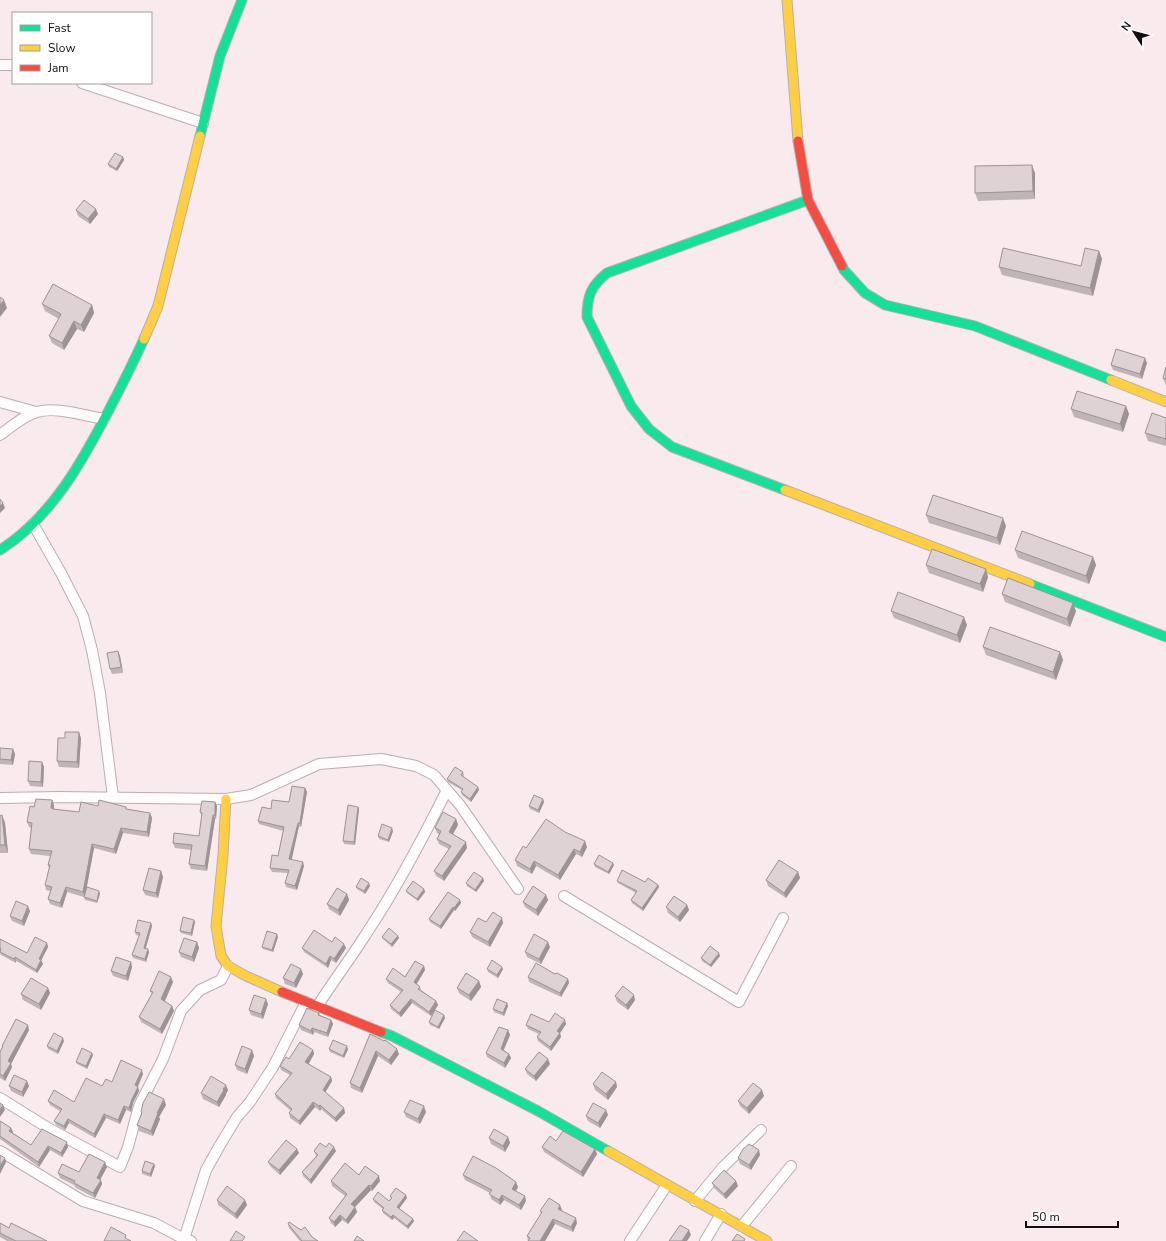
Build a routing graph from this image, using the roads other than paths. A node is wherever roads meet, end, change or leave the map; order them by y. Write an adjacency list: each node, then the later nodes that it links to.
1 (242, 0): 6 (street)
2 (787, 0): 7 (street)
3 (0, 64): 4 (street)
4 (12, 66)
5 (85, 84): 6 (street)
6 (203, 123): 11 (street)
7 (808, 200): 9 (street); 15 (street)
8 (0, 402): 10 (street)
9 (1166, 402)
10 (36, 412): 11 (street); 12 (street)
11 (104, 419): 13 (street)
12 (0, 435)
13 (33, 524): 14 (street); 18 (street)
14 (0, 550)
15 (1166, 637)
16 (447, 790): 19 (street); 20 (street); 25 (street)
17 (0, 798): 18 (street)
18 (113, 798): 19 (street)
19 (226, 799): 23 (street)
20 (518, 889)
21 (564, 896): 22 (street)
22 (784, 918)
23 (228, 966): 24 (street); 26 (street)
24 (306, 1002): 25 (street); 34 (street)
25 (317, 1007): 30 (street)
26 (0, 1098)
27 (761, 1130): 31 (street)
28 (0, 1151): 34 (street)
29 (791, 1166): 33 (street)
30 (667, 1185): 31 (street); 35 (street)
31 (695, 1201): 32 (street)
32 (721, 1214): 33 (street); 36 (street)
33 (742, 1226): 37 (street)
34 (188, 1240)
35 (630, 1241)
36 (705, 1241)
37 (767, 1241)

